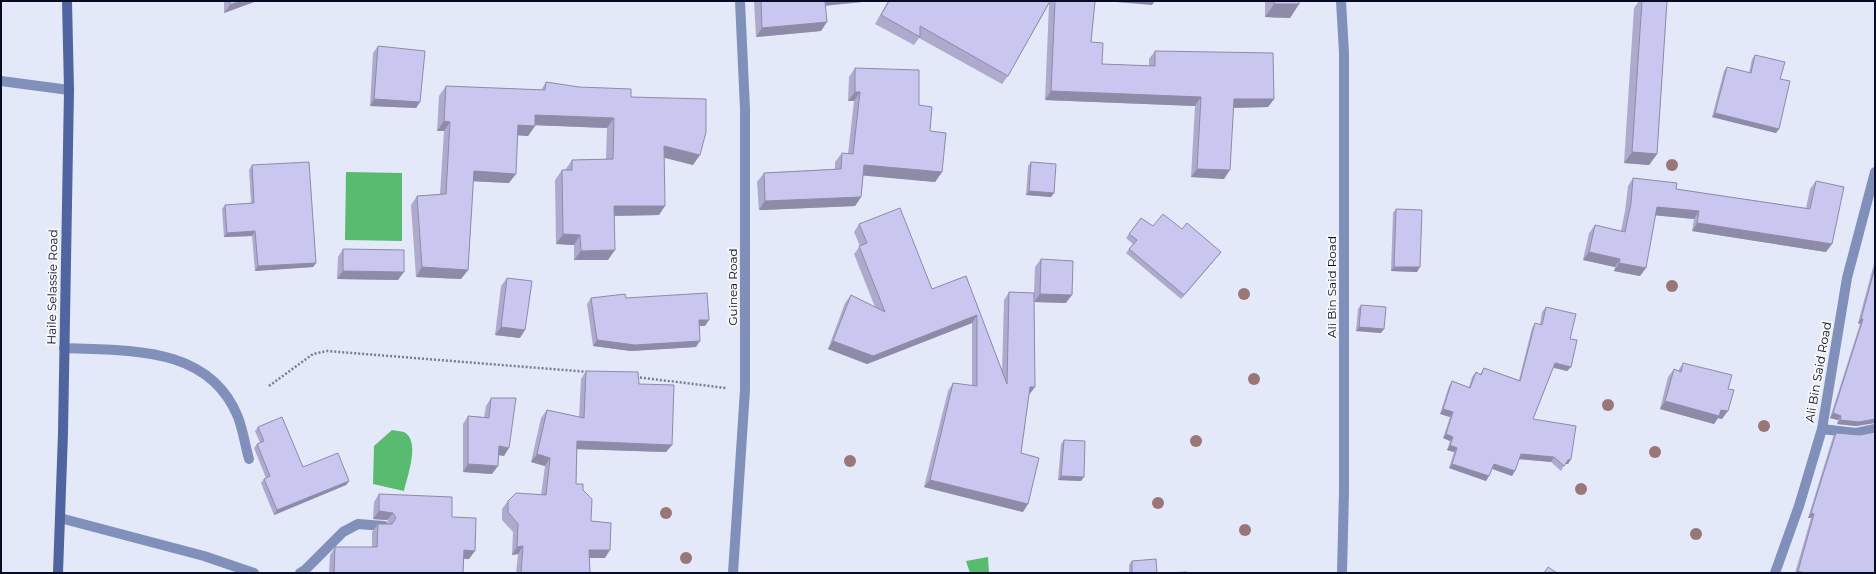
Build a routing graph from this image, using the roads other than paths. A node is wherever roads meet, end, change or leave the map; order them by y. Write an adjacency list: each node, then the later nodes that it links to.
1 (67, 1): 5 (street, Haile Selassie Road)
2 (740, 1): 16 (street, Guinea Road)
3 (1341, 1): 17 (street, Ali Bin Said Road)
4 (1, 81): 5 (street)
5 (69, 90): 7 (street, Haile Selassie Road)
6 (1875, 172): 8 (street, Ali Bin Said Road)
7 (64, 348): 10 (street); 11 (street, Haile Selassie Road)
8 (1822, 429): 9 (street); 18 (street, Ali Bin Said Road)
9 (1875, 429)
10 (249, 459)
11 (60, 518): 13 (street, Haile Selassie Road); 14 (street)
12 (384, 526): 15 (street)
13 (58, 573)
14 (254, 573)
15 (300, 573)
16 (733, 573)
17 (1342, 573)
18 (1774, 573)

